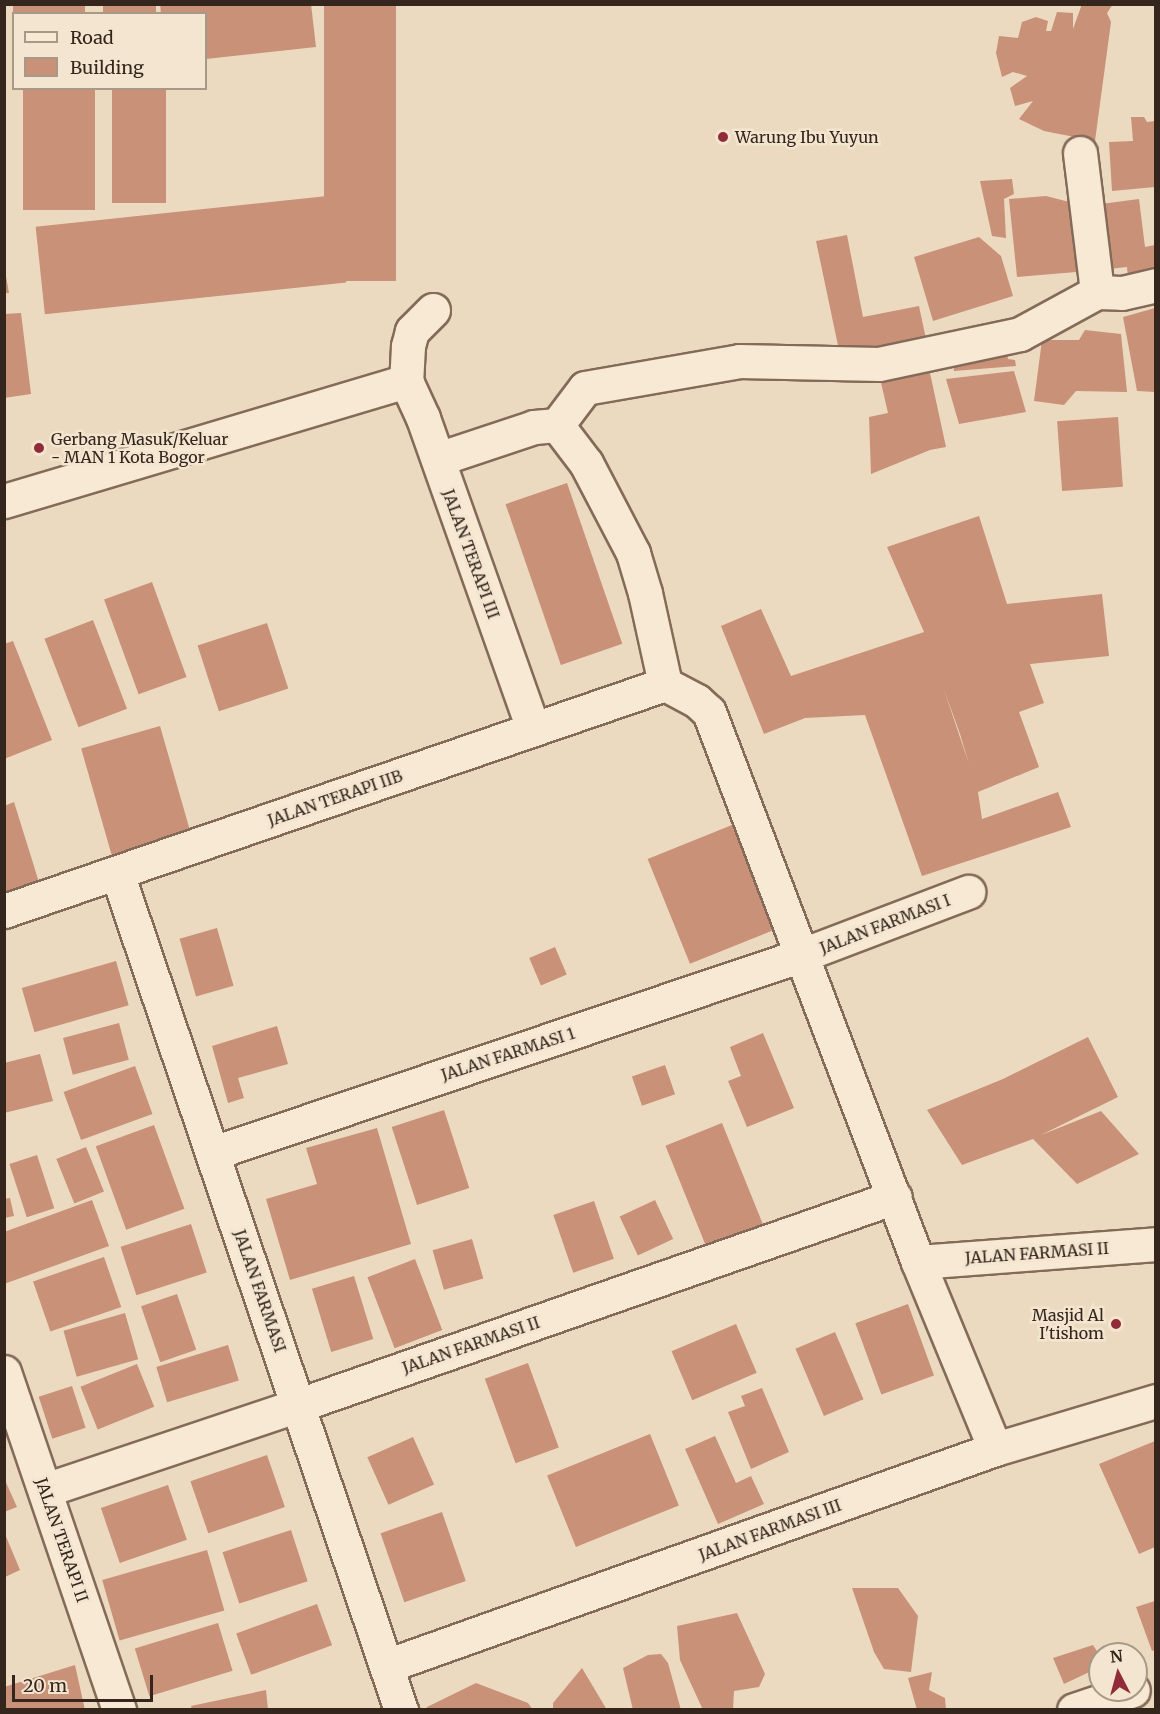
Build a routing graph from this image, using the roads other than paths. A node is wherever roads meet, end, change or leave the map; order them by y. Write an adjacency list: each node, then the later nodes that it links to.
1 (1080, 153): 3 (street)
2 (1155, 285): 3 (street)
3 (1097, 292): 6 (street)
4 (433, 310): 5 (street)
5 (406, 381): 7 (street, JALAN TERAPI III); 8 (street)
6 (557, 425): 7 (street); 9 (street)
7 (438, 459): 10 (street, JALAN TERAPI III)
8 (4, 501)
9 (665, 684): 10 (street, JALAN TERAPI IIB); 14 (street)
10 (533, 729): 11 (street, JALAN TERAPI IIB)
11 (117, 873): 13 (street, JALAN TERAPI IIB); 15 (street, JALAN FARMASI)
12 (968, 892): 14 (street, JALAN FARMASI I)
13 (4, 911)
14 (802, 956): 15 (street, JALAN FARMASI 1); 16 (street)
15 (213, 1153): 21 (street, JALAN FARMASI)
16 (895, 1197): 18 (street); 21 (street, JALAN FARMASI II)
17 (1155, 1244): 18 (street, JALAN FARMASI II)
18 (918, 1262): 22 (street)
19 (4, 1372): 23 (street, JALAN TERAPI II)
20 (1155, 1401): 22 (street, JALAN FARMASI III)
21 (299, 1405): 23 (street, JALAN FARMASI II); 24 (street, JALAN FARMASI)
22 (995, 1449): 24 (street, JALAN FARMASI III)
23 (45, 1490): 26 (street, JALAN TERAPI II)
24 (386, 1666): 27 (street, JALAN FARMASI)
25 (1097, 1702): 28 (street)
26 (119, 1710)
27 (401, 1710)
28 (1074, 1710)

